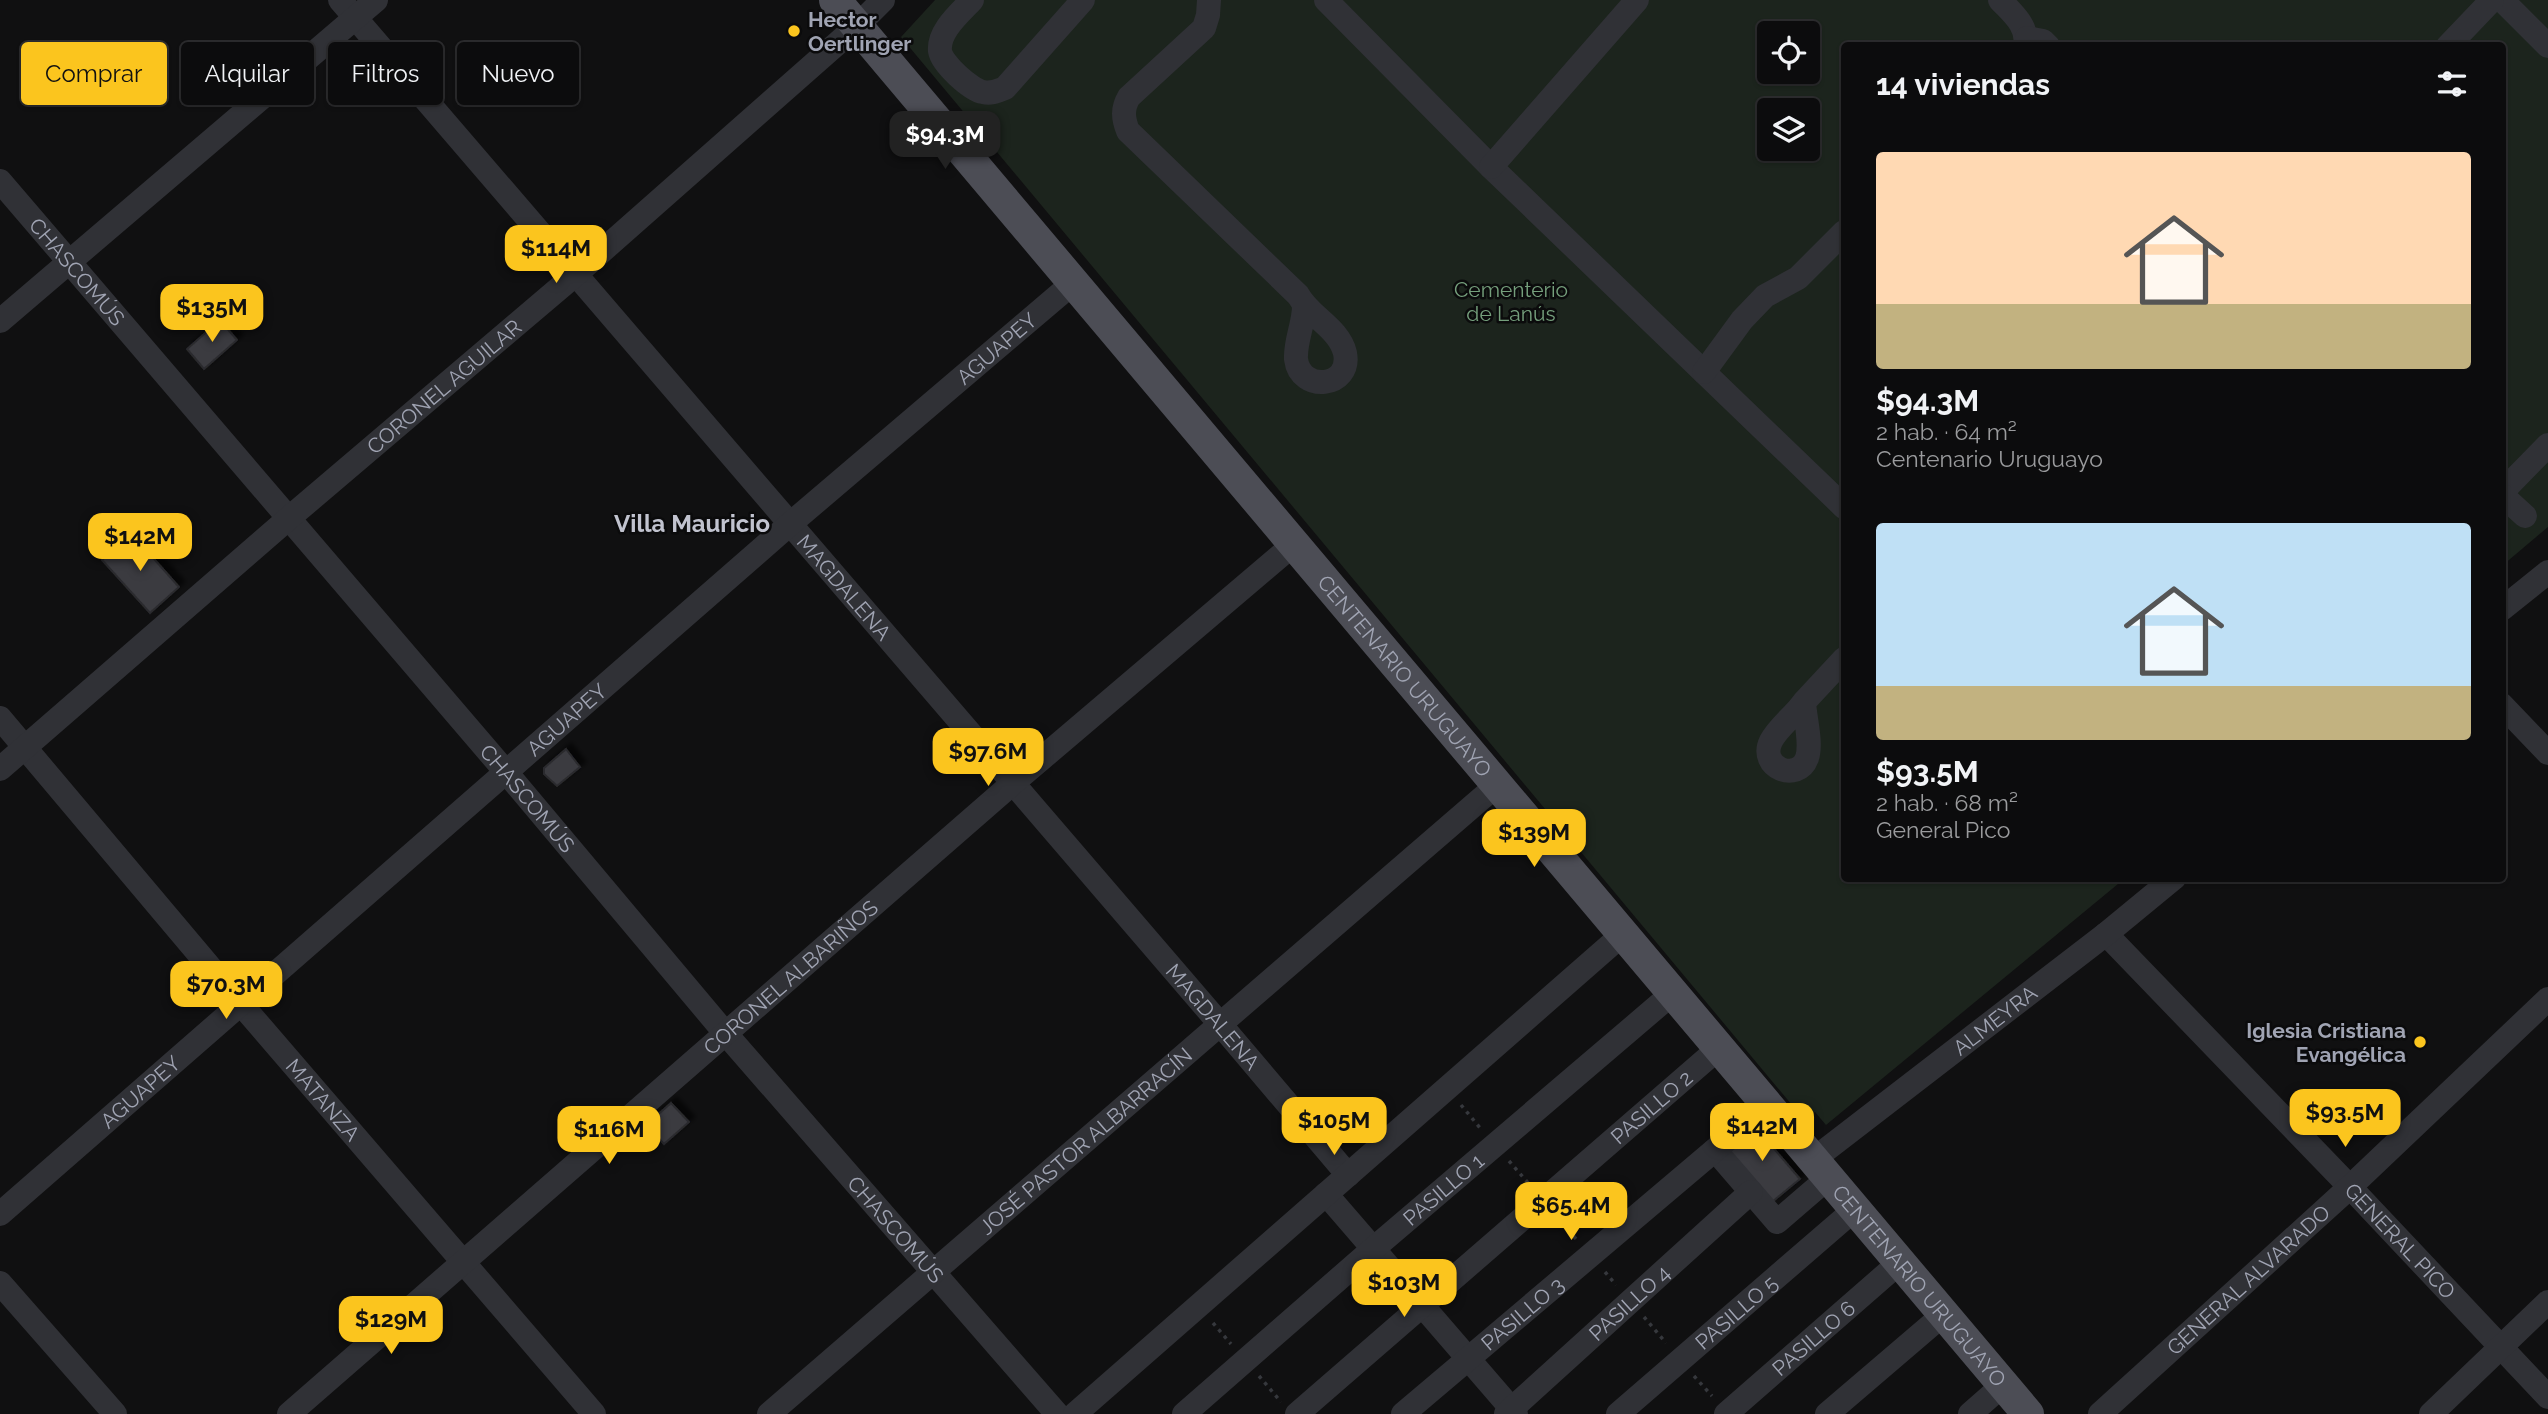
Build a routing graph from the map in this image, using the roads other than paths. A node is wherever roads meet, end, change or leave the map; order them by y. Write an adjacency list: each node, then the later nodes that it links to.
1 (376, 0): 12 (street)
2 (835, 0): 13 (main road, CENTENARIO URUGUAYO)
3 (883, 0): 13 (street, CORONEL AGUILAR)
4 (972, 0): 5 (street)
5 (1083, 0)
6 (1209, 0): 23 (street)
7 (1326, 0): 17 (street)
8 (1637, 0): 17 (street)
9 (2000, 0): 14 (street)
10 (2492, 0): 15 (street)
11 (2502, 0): 16 (street)
12 (348, 9): 20 (street); 21 (street, MAGDALENA)
13 (857, 26): 21 (street, CORONEL AGUILAR); 22 (main road, CENTENARIO URUGUAYO)
14 (2032, 42)
15 (2452, 42)
16 (2548, 46)
17 (1491, 167): 25 (street)
18 (0, 181): 20 (street, CHASCOMÚS)
19 (1841, 235): 25 (street)
20 (71, 262): 24 (street); 31 (street, CHASCOMÚS)
21 (576, 274): 31 (street, CORONEL AGUILAR); 32 (street, MAGDALENA)
22 (1073, 284): 32 (street, AGUAPEY); 33 (main road, CENTENARIO URUGUAYO)
23 (1304, 306)
24 (0, 321)
25 (1704, 372): 29 (street)
26 (2548, 445): 27 (street)
27 (2506, 489)
28 (2506, 497): 30 (street)
29 (1841, 504)
30 (2525, 516)
31 (289, 518): 40 (street, CORONEL AGUILAR); 43 (street, CHASCOMÚS)
32 (790, 524): 43 (street, AGUAPEY); 44 (street, MAGDALENA)
33 (1294, 544): 44 (street, CORONEL ALBARIÑOS); 45 (main road, CENTENARIO URUGUAYO)
34 (2548, 572): 35 (street)
35 (2506, 607)
36 (1841, 662): 37 (street)
37 (1804, 702)
38 (2506, 709): 41 (street)
39 (0, 718): 40 (street, MATANZA)
40 (25, 747): 42 (street, CORONEL AGUILAR); 51 (street, MATANZA)
41 (2548, 754)
42 (0, 769)
43 (506, 772): 51 (street, AGUAPEY); 53 (street, CHASCOMÚS)
44 (1013, 783): 52 (street, MAGDALENA); 53 (street, CORONEL ALBARIÑOS)
45 (1497, 785): 47 (main road, CENTENARIO URUGUAYO); 52 (street, JOSÉ PASTOR ALBARRACÍN)
46 (2169, 882): 48 (street, ALMEYRA)
47 (1623, 934): 49 (main road, CENTENARIO URUGUAYO); 58 (street)
48 (2106, 934): 57 (street, ALMEYRA); 59 (street, GENERAL PICO)
49 (1673, 993): 54 (main road, CENTENARIO URUGUAYO); 64 (street, PASILLO 1)
50 (2548, 999): 59 (street, GENERAL ALVARADO)
51 (241, 1004): 63 (street, AGUAPEY); 65 (street, MATANZA)
52 (1220, 1024): 58 (street, MAGDALENA); 67 (street, JOSÉ PASTOR ALBARRACÍN)
53 (726, 1034): 65 (street, CORONEL ALBARIÑOS); 67 (street, CHASCOMÚS)
54 (1719, 1048): 55 (main road, CENTENARIO URUGUAYO); 70 (street, PASILLO 2)
55 (1768, 1105): 56 (street, PASILLO 3); 57 (main road, CENTENARIO URUGUAYO)
56 (1715, 1150): 60 (street); 73 (street, PASILLO 3)
57 (1821, 1169): 60 (street, ALMEYRA); 62 (main road, CENTENARIO URUGUAYO)
58 (1348, 1175): 61 (street)
59 (2350, 1187): 72 (street, GENERAL PICO); 91 (street, GENERAL ALVARADO)
60 (1751, 1192): 76 (street, PASILLO 4)
61 (1326, 1194): 64 (street); 82 (street)
62 (1854, 1210): 66 (main road, CENTENARIO URUGUAYO); 86 (street, PASILLO 5)
63 (0, 1214)
64 (1373, 1249): 70 (street); 83 (street, PASILLO 1)
65 (463, 1263): 78 (street, CORONEL ALBARIÑOS); 79 (street, MATANZA)
66 (1899, 1263): 71 (main road, CENTENARIO URUGUAYO); 87 (street, PASILLO 6)
67 (934, 1271): 80 (street, JOSÉ PASTOR ALBARRACÍN); 81 (street, CHASCOMÚS)
68 (0, 1283): 77 (street)
69 (2548, 1302): 72 (street)
70 (1422, 1306): 73 (street); 84 (street, PASILLO 2)
71 (1944, 1314): 74 (main road, CENTENARIO URUGUAYO); 88 (street)
72 (2501, 1347): 75 (street, GENERAL PICO); 92 (street)
73 (1468, 1359): 76 (street); 85 (street, PASILLO 3)
74 (2003, 1385): 89 (street); 90 (main road, CENTENARIO URUGUAYO)
75 (2548, 1398)
76 (1511, 1412)
77 (115, 1414)
78 (289, 1414)
79 (594, 1414)
80 (769, 1414)
81 (1057, 1414)
82 (1075, 1414)
83 (1184, 1414)
84 (1297, 1414)
85 (1403, 1414)
86 (1618, 1414)
87 (1726, 1414)
88 (1827, 1414)
89 (1970, 1414)
90 (2028, 1414)
91 (2100, 1414)
92 (2431, 1414)

